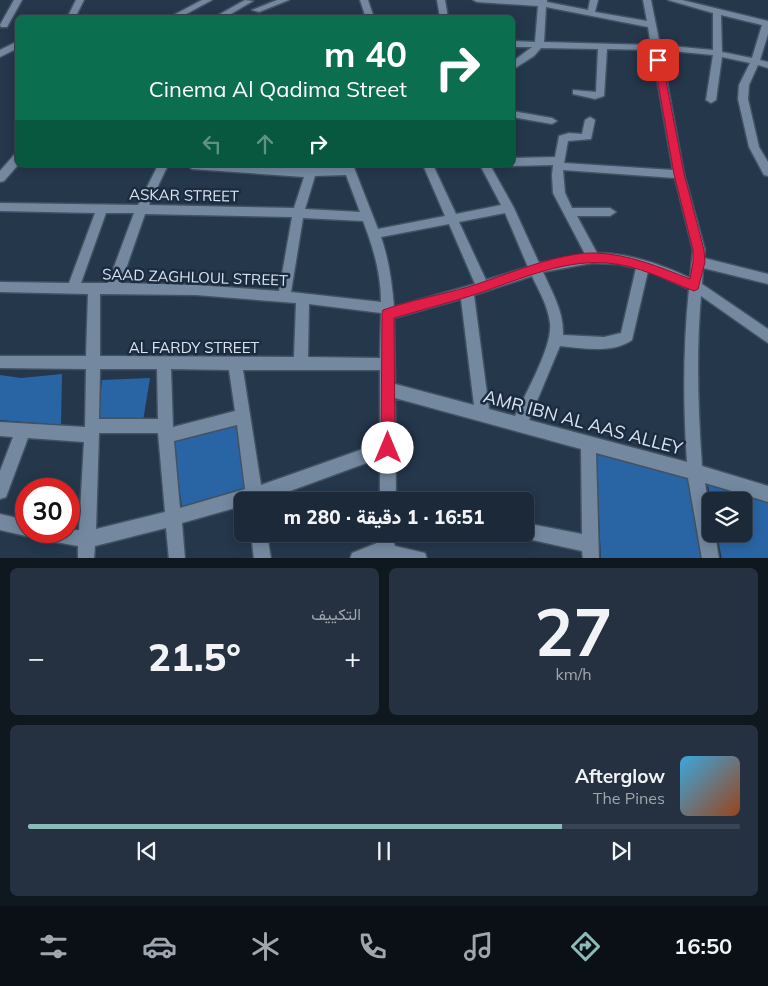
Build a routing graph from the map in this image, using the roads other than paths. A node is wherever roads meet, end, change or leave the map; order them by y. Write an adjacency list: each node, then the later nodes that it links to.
1 (18, 0): 23 (street)
2 (80, 0): 16 (street)
3 (208, 0): 17 (street)
4 (285, 0): 13 (street)
5 (364, 0): 20 (street)
6 (441, 0): 21 (street)
7 (478, 0): 12 (street)
8 (594, 0): 15 (street)
9 (647, 0): 24 (street)
10 (672, 0): 14 (street)
11 (249, 1): 13 (street); 18 (street)
12 (542, 2): 15 (street); 26 (street)
13 (256, 10): 19 (street)
14 (717, 12): 22 (street); 31 (street)
15 (591, 13): 24 (street)
16 (72, 15)
17 (178, 15)
18 (223, 15)
19 (260, 15)
20 (369, 15)
21 (444, 15)
22 (767, 24): 32 (street)
23 (4, 25)
24 (652, 25): 29 (street)
25 (515, 44): 26 (street)
26 (540, 44): 28 (street); 33 (street)
27 (15, 46): 30 (street)
28 (603, 46): 29 (street); 35 (street)
29 (656, 46): 31 (street); 50 (street)
30 (0, 54)
31 (718, 54): 32 (street); 36 (street)
32 (755, 62): 34 (street); 43 (street)
33 (515, 65)
34 (768, 65)
35 (576, 92)
36 (711, 100)
37 (515, 115): 39 (street)
38 (590, 120): 42 (street)
39 (552, 121)
40 (15, 161): 51 (street)
41 (515, 162): 42 (street)
42 (559, 164): 50 (street); 56 (street)
43 (766, 166)
44 (161, 167): 55 (street)
45 (216, 167): 49 (street)
46 (429, 167): 60 (street)
47 (486, 167): 53 (street)
48 (349, 168): 49 (street); 59 (street)
49 (311, 172): 58 (street)
50 (679, 174): 63 (street)
51 (0, 178)
52 (0, 207): 54 (street, ASKAR STREET)
53 (508, 208): 60 (street); 65 (street)
54 (102, 209): 55 (street, ASKAR STREET); 70 (street)
55 (141, 210): 58 (street, ASKAR STREET); 72 (street)
56 (569, 212): 57 (street); 62 (street)
57 (610, 212)
58 (298, 214): 59 (street, ASKAR STREET); 74 (street)
59 (368, 217): 61 (street)
60 (454, 219): 61 (street); 69 (street)
61 (375, 234): 76 (street)
62 (593, 257): 64 (street); 65 (street)
63 (699, 262): 66 (street); 67 (street)
64 (643, 265): 67 (street); 78 (street)
65 (536, 270): 69 (street); 78 (street)
66 (768, 279)
67 (694, 286): 77 (street); 95 (street)
68 (0, 287): 70 (street, SAAD ZAGHLOUL STREET)
69 (483, 287): 73 (street)
70 (73, 288): 71 (street, SAAD ZAGHLOUL STREET)
71 (94, 290): 72 (street, SAAD ZAGHLOUL STREET); 80 (street)
72 (112, 290): 74 (street, SAAD ZAGHLOUL STREET)
73 (467, 292): 76 (street); 86 (street)
74 (284, 296): 75 (street, SAAD ZAGHLOUL STREET)
75 (303, 298): 76 (street, SAAD ZAGHLOUL STREET); 83 (street)
76 (388, 311): 84 (street)
77 (768, 337)
78 (556, 340): 88 (street)
79 (0, 362): 80 (street, AL FARDY STREET)
80 (94, 362): 81 (street, AL FARDY STREET); 91 (street)
81 (164, 363): 82 (street, AL FARDY STREET); 92 (street)
82 (235, 363): 83 (street, AL FARDY STREET); 87 (street)
83 (301, 364): 84 (street, AL FARDY STREET)
84 (387, 364): 85 (street)
85 (387, 389): 86 (street, AMR IBN AL AAS ALLEY); 94 (street)
86 (482, 415): 88 (street, AMR IBN AL AAS ALLEY)
87 (242, 416): 92 (street); 97 (street)
88 (519, 425): 93 (street, AMR IBN AL AAS ALLEY)
89 (0, 429): 90 (street)
90 (23, 431): 91 (street); 96 (street)
91 (92, 431): 92 (street); 107 (street)
92 (166, 431): 102 (street)
93 (588, 443): 95 (street, AMR IBN AL AAS ALLEY); 110 (street)
94 (388, 448): 98 (street); 99 (street)
95 (695, 472): 100 (street, AMR IBN AL AAS ALLEY); 116 (street)
96 (0, 491)
97 (253, 492)
98 (270, 492)
99 (388, 492)
100 (768, 494)
101 (234, 503): 102 (street)
102 (174, 518): 107 (street); 112 (street)
103 (0, 522): 104 (street)
104 (15, 525)
105 (534, 534): 110 (street)
106 (80, 538): 107 (street)
107 (87, 539): 111 (street)
108 (260, 542): 113 (street)
109 (387, 548): 114 (street); 115 (street)
110 (591, 552)
111 (86, 558)
112 (177, 558)
113 (263, 558)
114 (358, 558)
115 (419, 558)
116 (711, 558)

